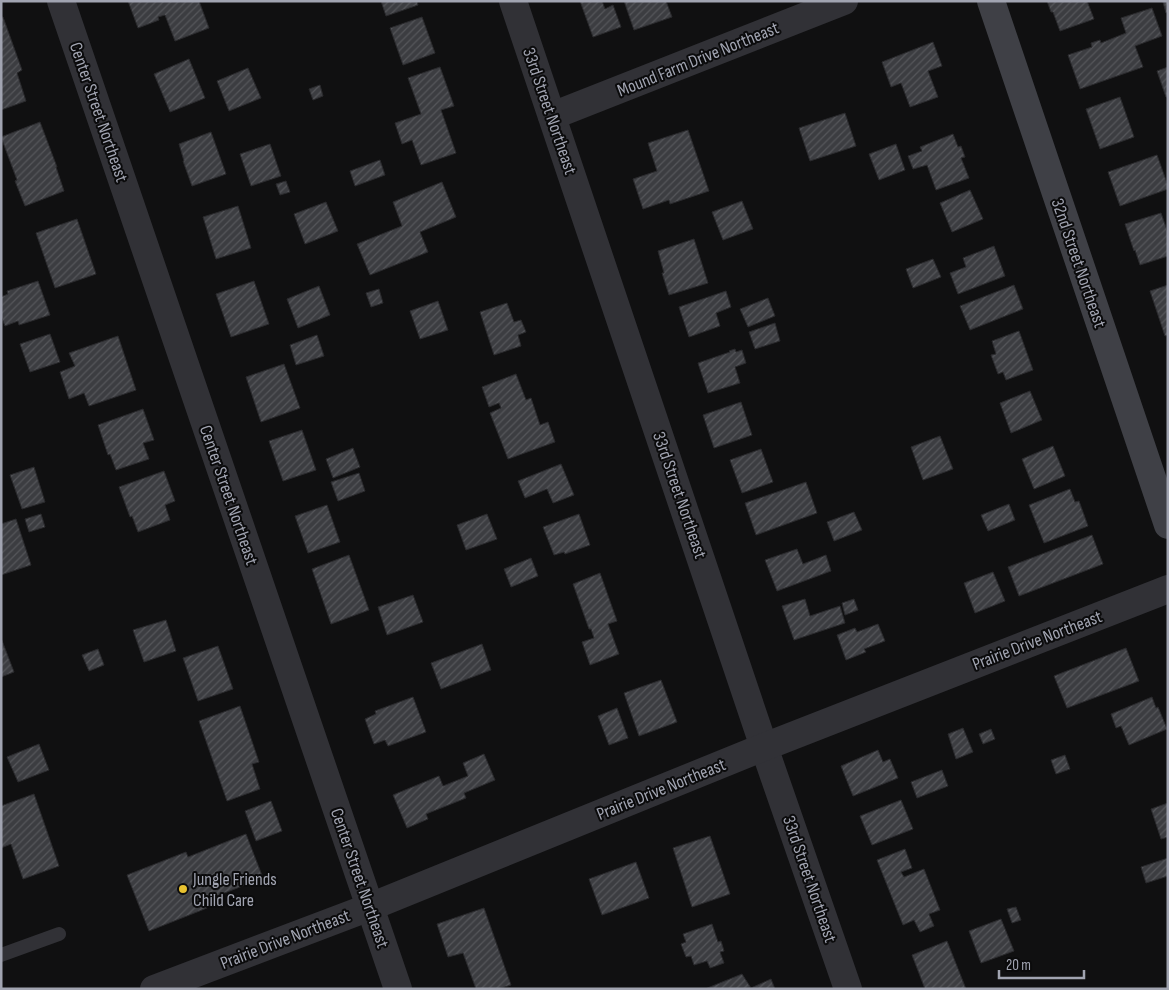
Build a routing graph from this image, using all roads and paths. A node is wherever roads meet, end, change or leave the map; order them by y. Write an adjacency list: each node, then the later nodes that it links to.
1 (61, 1): 9 (street, Center Street Northeast)
2 (513, 1): 5 (street, 33rd Street Northeast)
3 (844, 1): 5 (street, Mound Farm Drive Northeast)
4 (991, 1): 6 (main road, 32nd Street Northeast)
5 (552, 116): 8 (street, 33rd Street Northeast)
6 (1168, 525)
7 (1168, 589): 8 (street, Prairie Drive Northeast)
8 (764, 746): 9 (street, Prairie Drive Northeast); 14 (street, 33rd Street Northeast)
9 (370, 907): 12 (street, Prairie Drive Northeast); 13 (street, Center Street Northeast)
10 (59, 934): 11 (lane)
11 (1, 955)
12 (154, 989)
13 (398, 989)
14 (848, 989)

